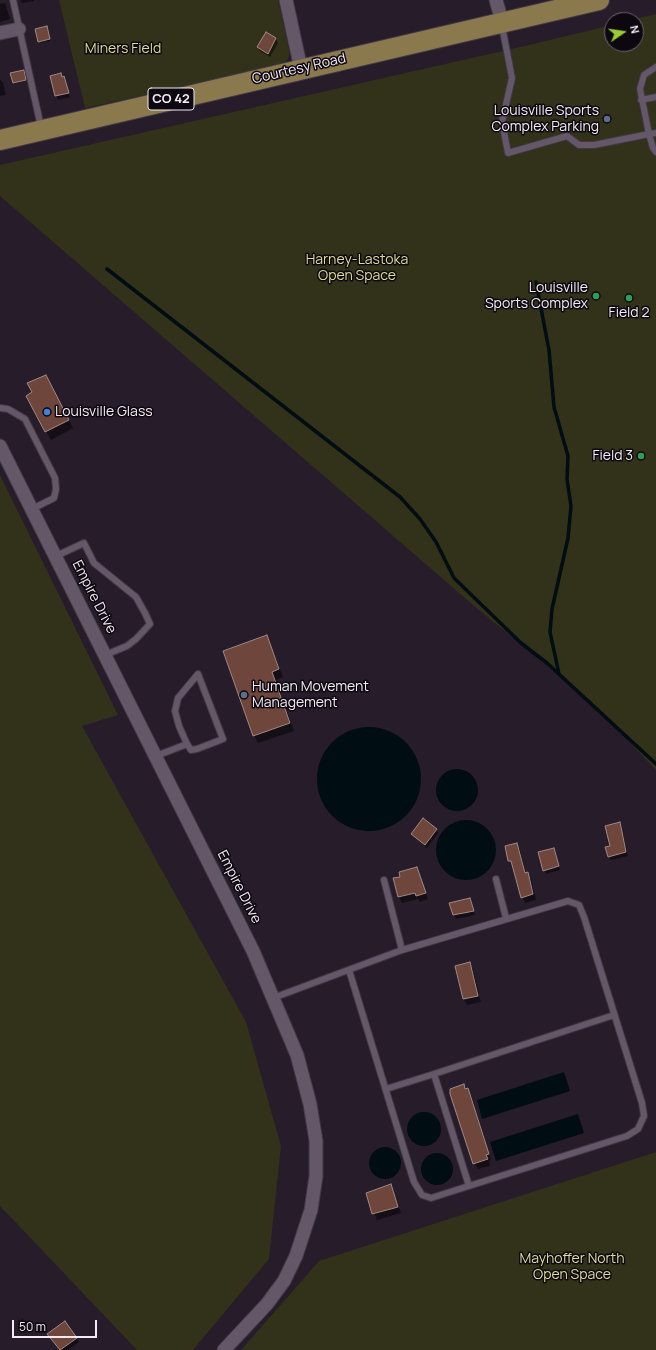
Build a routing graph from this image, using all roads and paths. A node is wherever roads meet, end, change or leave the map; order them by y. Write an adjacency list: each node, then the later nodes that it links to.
1 (13, 0): 6 (lane)
2 (286, 0): 9 (street)
3 (496, 0): 5 (street)
4 (598, 0): 5 (main road, Courtesy Road / CO 42)
5 (502, 22): 9 (main road, Courtesy Road / CO 42); 14 (lane)
6 (19, 29): 7 (street); 12 (lane)
7 (0, 33)
8 (656, 67): 11 (lane)
9 (301, 69): 12 (main road, Courtesy Road / CO 42)
10 (656, 97): 11 (lane)
11 (641, 100): 14 (lane)
12 (42, 130): 15 (main road, Courtesy Road / CO 42)
13 (656, 133): 14 (lane)
14 (649, 134): 16 (lane)
15 (0, 140)
16 (656, 152)
17 (0, 408): 19 (lane)
18 (0, 446): 19 (street, Empire Drive)
19 (32, 509): 20 (street, Empire Drive)
20 (56, 556): 21 (street, Empire Drive); 21 (lane)
21 (105, 655): 23 (street, Empire Drive)
22 (186, 744): 22 (lane); 23 (lane)
23 (156, 756): 29 (street, Empire Drive)
24 (496, 879): 26 (lane)
25 (384, 880): 27 (lane)
26 (506, 918): 27 (lane); 30 (lane)
27 (402, 950): 28 (lane)
28 (349, 970): 29 (lane); 32 (lane)
29 (273, 998): 34 (street, Empire Drive)
30 (614, 1015): 31 (lane); 33 (lane)
31 (434, 1074): 32 (lane); 33 (lane)
32 (386, 1089): 33 (lane)
33 (469, 1186)
34 (224, 1350)

